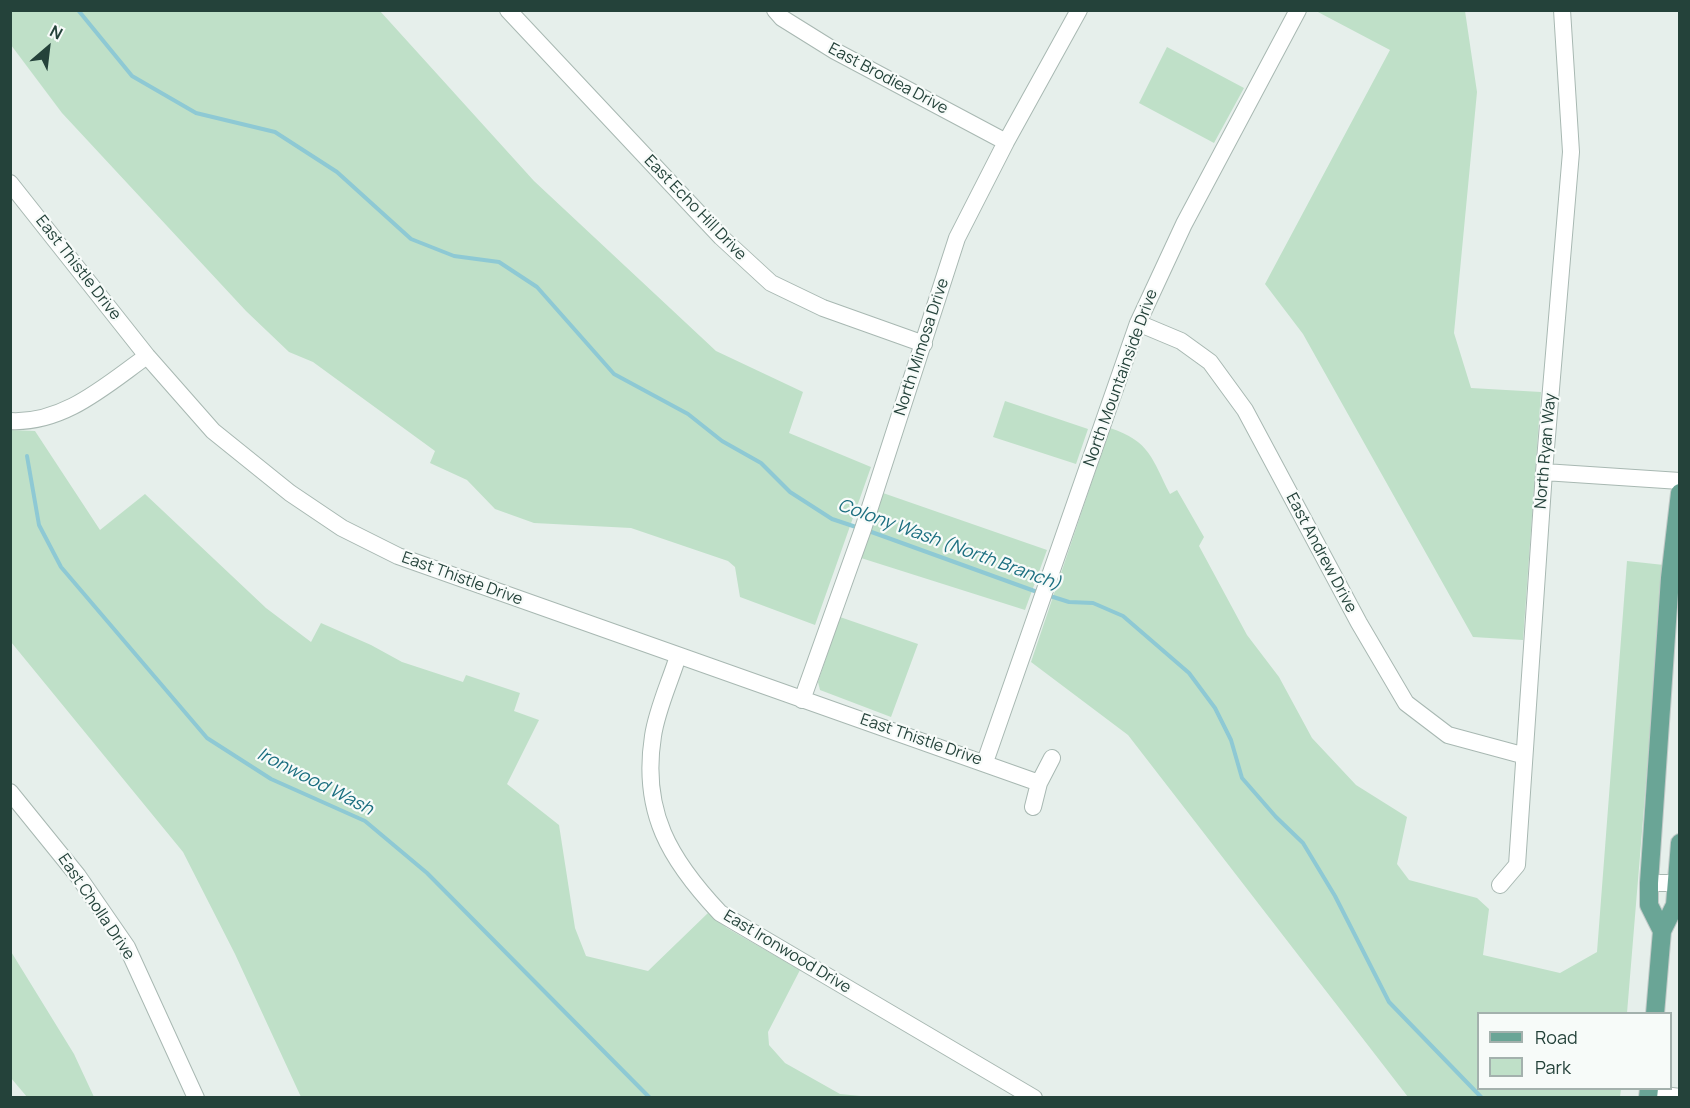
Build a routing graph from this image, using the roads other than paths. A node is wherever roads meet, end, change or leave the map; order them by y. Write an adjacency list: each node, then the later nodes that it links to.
1 (508, 10): 9 (street, East Echo Hill Drive)
2 (775, 10): 6 (street, East Brodiea Drive)
3 (1078, 10): 6 (street, North Mimosa Drive)
4 (1298, 10): 8 (street, North Mountainside Drive)
5 (1562, 10): 12 (street, North Ryan Way)
6 (1006, 142): 9 (street, North Mimosa Drive)
7 (10, 183): 10 (street, East Thistle Drive)
8 (1138, 323): 17 (street, East Andrew Drive); 19 (street, North Mountainside Drive)
9 (924, 344): 16 (street, North Mimosa Drive)
10 (147, 356): 11 (street); 15 (street, East Thistle Drive)
11 (10, 421)
12 (1544, 472): 13 (street); 17 (street, North Ryan Way)
13 (1680, 481)
14 (1680, 493): 24 (main road)
15 (678, 656): 16 (street, East Thistle Drive); 34 (street, East Ironwood Drive)
16 (802, 700): 19 (street, East Thistle Drive)
17 (1522, 756): 26 (street, North Ryan Way)
18 (1052, 758): 20 (street)
19 (985, 762): 20 (street, East Thistle Drive)
20 (1040, 783): 22 (street)
21 (10, 792): 33 (street, East Cholla Drive)
22 (1033, 807)
23 (1680, 843): 25 (main road)
24 (1649, 883): 25 (street); 27 (main road)
25 (1678, 883): 28 (main road)
26 (1500, 885)
27 (1649, 905): 28 (street); 29 (main road)
28 (1677, 905): 29 (main road)
29 (1662, 931): 30 (main road)
30 (1655, 1012)
31 (1648, 1093): 32 (street)
32 (1680, 1097)
33 (196, 1098)
34 (1034, 1098)

